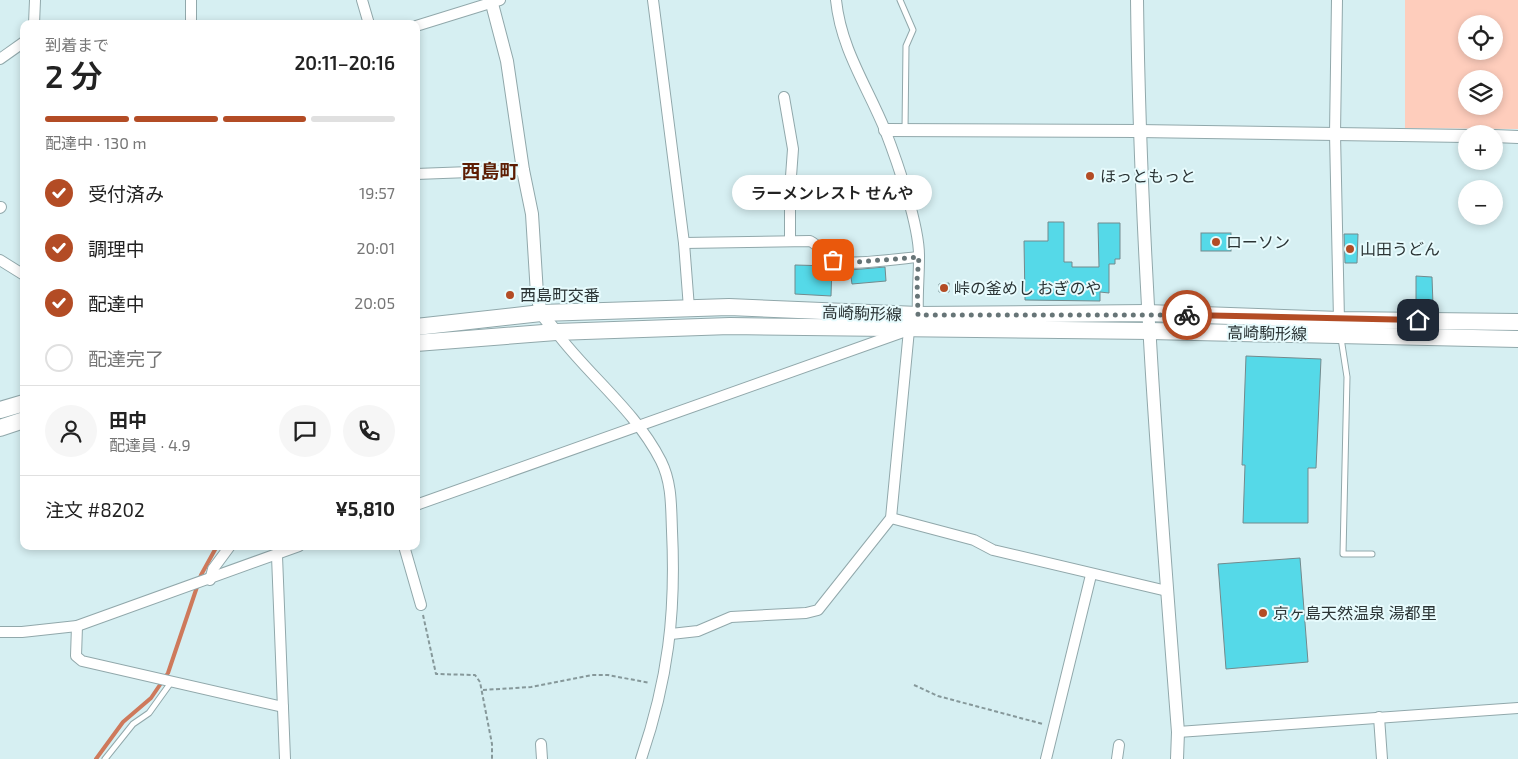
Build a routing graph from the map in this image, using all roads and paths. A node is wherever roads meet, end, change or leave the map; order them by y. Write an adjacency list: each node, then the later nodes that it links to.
1 (35, 0): 10 (street)
2 (191, 0): 11 (street)
3 (362, 0): 12 (street)
4 (654, 0): 27 (street)
5 (836, 0): 17 (street)
6 (900, 0): 18 (lane)
7 (1136, 0): 19 (street)
8 (1337, 0): 20 (street)
9 (494, 1): 13 (street); 24 (street)
10 (34, 20)
11 (190, 20)
12 (368, 20)
13 (420, 25)
14 (20, 45): 15 (street)
15 (0, 59)
16 (784, 97): 26 (street)
17 (885, 130): 18 (street); 28 (street)
18 (905, 130): 19 (street)
19 (1138, 131): 20 (street); 33 (street)
20 (1335, 134): 21 (street); 37 (street)
21 (1458, 136)
22 (1503, 136): 23 (street)
23 (1518, 137)
24 (523, 170): 25 (street); 32 (street)
25 (420, 174)
26 (790, 242): 27 (street); 28 (street)
27 (684, 243): 31 (street)
28 (919, 257): 34 (street)
29 (0, 260): 30 (street)
30 (20, 272)
31 (689, 308): 32 (main road, 高崎駒形線); 34 (main road, 高崎駒形線)
32 (541, 313): 36 (main road, 高崎駒形線); 40 (street)
33 (1147, 313): 34 (main road, 高崎駒形線); 37 (main road, 高崎駒形線); 39 (street)
34 (918, 315): 38 (street)
35 (1518, 322): 37 (main road, 高崎駒形線)
36 (420, 326)
37 (1340, 327): 39 (main road, 高崎駒形線); 41 (main road, 高崎駒形線); 53 (lane)
38 (909, 330): 39 (main road, 高崎駒形線); 40 (main road, 高崎駒形線); 46 (street); 49 (street)
39 (1150, 331): 57 (street)
40 (556, 332): 42 (main road, 高崎駒形線); 46 (street)
41 (1518, 339)
42 (420, 342)
43 (20, 404): 44 (main road)
44 (0, 410)
45 (20, 421): 47 (main road)
46 (639, 427): 48 (street); 61 (street)
47 (0, 428)
48 (420, 504)
49 (891, 518): 55 (street); 61 (street)
50 (227, 550): 56 (street)
51 (290, 550): 54 (street)
52 (405, 550): 58 (street)
53 (1372, 554)
54 (277, 556): 56 (street); 66 (street)
55 (1091, 574): 57 (street); 69 (street)
56 (210, 580): 59 (street)
57 (1167, 591): 70 (street)
58 (421, 605): 65 (path)
59 (77, 626): 60 (street); 62 (street)
60 (0, 632)
61 (671, 634): 64 (street)
62 (171, 681): 66 (street); 73 (lane)
63 (914, 685): 69 (path)
64 (662, 686): 65 (path); 77 (street)
65 (482, 690): 75 (path)
66 (283, 707): 74 (street)
67 (1518, 708): 68 (street)
68 (1379, 717): 70 (street); 81 (street)
69 (1054, 726): 78 (street)
70 (1178, 732): 80 (street)
71 (541, 744): 76 (street)
72 (1119, 745): 79 (street)
73 (105, 759)
74 (285, 759)
75 (492, 759)
76 (542, 759)
77 (641, 759)
78 (1046, 759)
79 (1117, 759)
80 (1177, 759)
81 (1382, 759)

